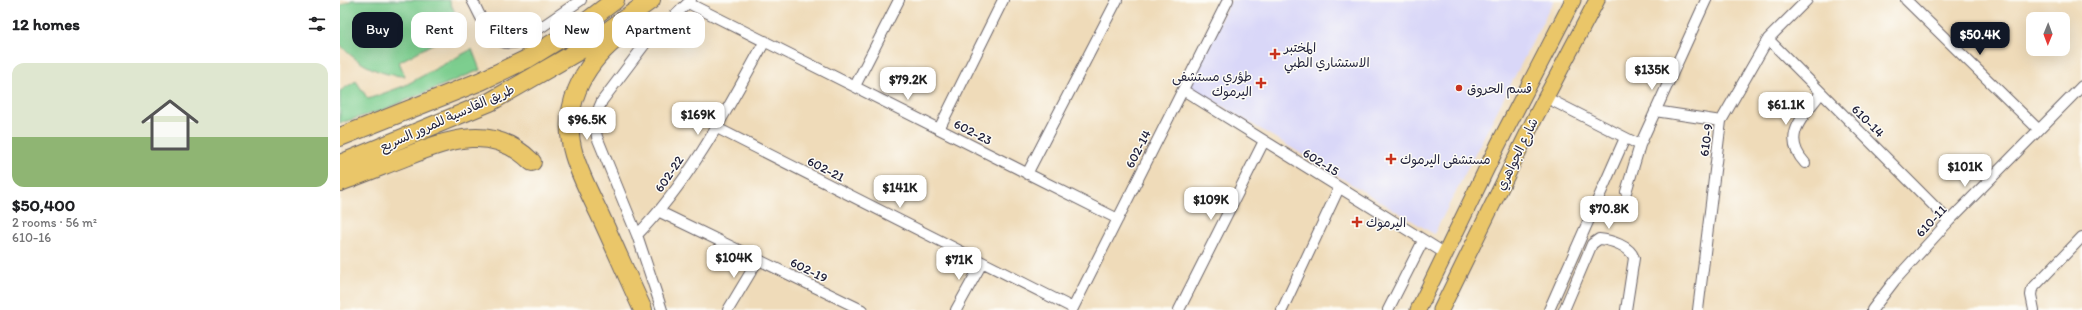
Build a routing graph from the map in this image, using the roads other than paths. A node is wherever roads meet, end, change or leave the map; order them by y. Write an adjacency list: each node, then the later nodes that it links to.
1 (472, 0): 2 (street)
2 (581, 0)
3 (615, 0): 27 (highway, طريق القادسية للمرور السريع)
4 (899, 0): 17 (street)
5 (1004, 0): 26 (street)
6 (1117, 0): 36 (street)
7 (1228, 0): 19 (street, 602-14)
8 (1573, 0): 46 (main road, شارع الجواهري)
9 (1597, 0): 21 (main road, شارع الجواهري)
10 (1706, 0): 22 (street)
11 (1807, 0): 15 (street, 610-9)
12 (1906, 0): 25 (street)
13 (690, 1): 16 (street, 602-23); 43 (street)
14 (648, 2): 35 (highway, طريق القادسية للمرور السريع); 52 (highway)
15 (1768, 39): 20 (street, 610-14); 23 (street, 610-9)
16 (765, 41): 17 (street, 602-23); 24 (street, 602-22)
17 (855, 86): 26 (street, 602-23)
18 (2082, 86): 25 (street, 610-11)
19 (1183, 90): 31 (street, 602-15); 41 (street, 602-14)
20 (1822, 93): 34 (street); 42 (street, 610-14)
21 (1545, 97): 30 (street); 60 (main road, شارع الجواهري)
22 (1655, 111): 23 (street); 32 (street)
23 (1721, 121): 64 (street, 610-9)
24 (717, 128): 40 (street, 602-22); 48 (street, 602-21)
25 (2038, 128): 42 (street, 610-11)
26 (939, 129): 36 (street, 602-23)
27 (361, 130): 28 (highway); 29 (highway, طريق القادسية للمرور السريع)
28 (340, 131)
29 (340, 137)
30 (1625, 138): 32 (street); 61 (street)
31 (1264, 141): 38 (street, 602-15); 56 (street)
32 (1640, 145): 39 (street)
33 (532, 162): 37 (highway)
34 (1805, 163)
35 (340, 164)
36 (1027, 174): 41 (street, 602-23)
37 (340, 182)
38 (1339, 188): 45 (street, 602-15); 57 (street)
39 (1626, 192)
40 (660, 212): 43 (street, 602-22); 47 (street, 602-19)
41 (1118, 219): 51 (street, 602-14)
42 (1949, 221): 65 (street, 610-11)
43 (637, 235): 53 (street)
44 (2082, 237): 49 (street)
45 (1424, 241): 46 (street, 602-15); 58 (street)
46 (1446, 254): 59 (main road, شارع الجواهري)
47 (758, 260): 50 (street, 602-19); 54 (street)
48 (982, 263): 51 (street, 602-21); 55 (street)
49 (2033, 306): 66 (street)
50 (855, 309)
51 (1072, 309)
52 (643, 310)
53 (662, 310)
54 (728, 310)
55 (956, 310)
56 (1179, 310)
57 (1282, 310)
58 (1388, 310)
59 (1418, 310)
60 (1441, 310)
61 (1549, 310)
62 (1564, 310): 63 (street)
63 (1626, 310)
64 (1698, 310)
65 (1872, 310)
66 (2041, 310)

